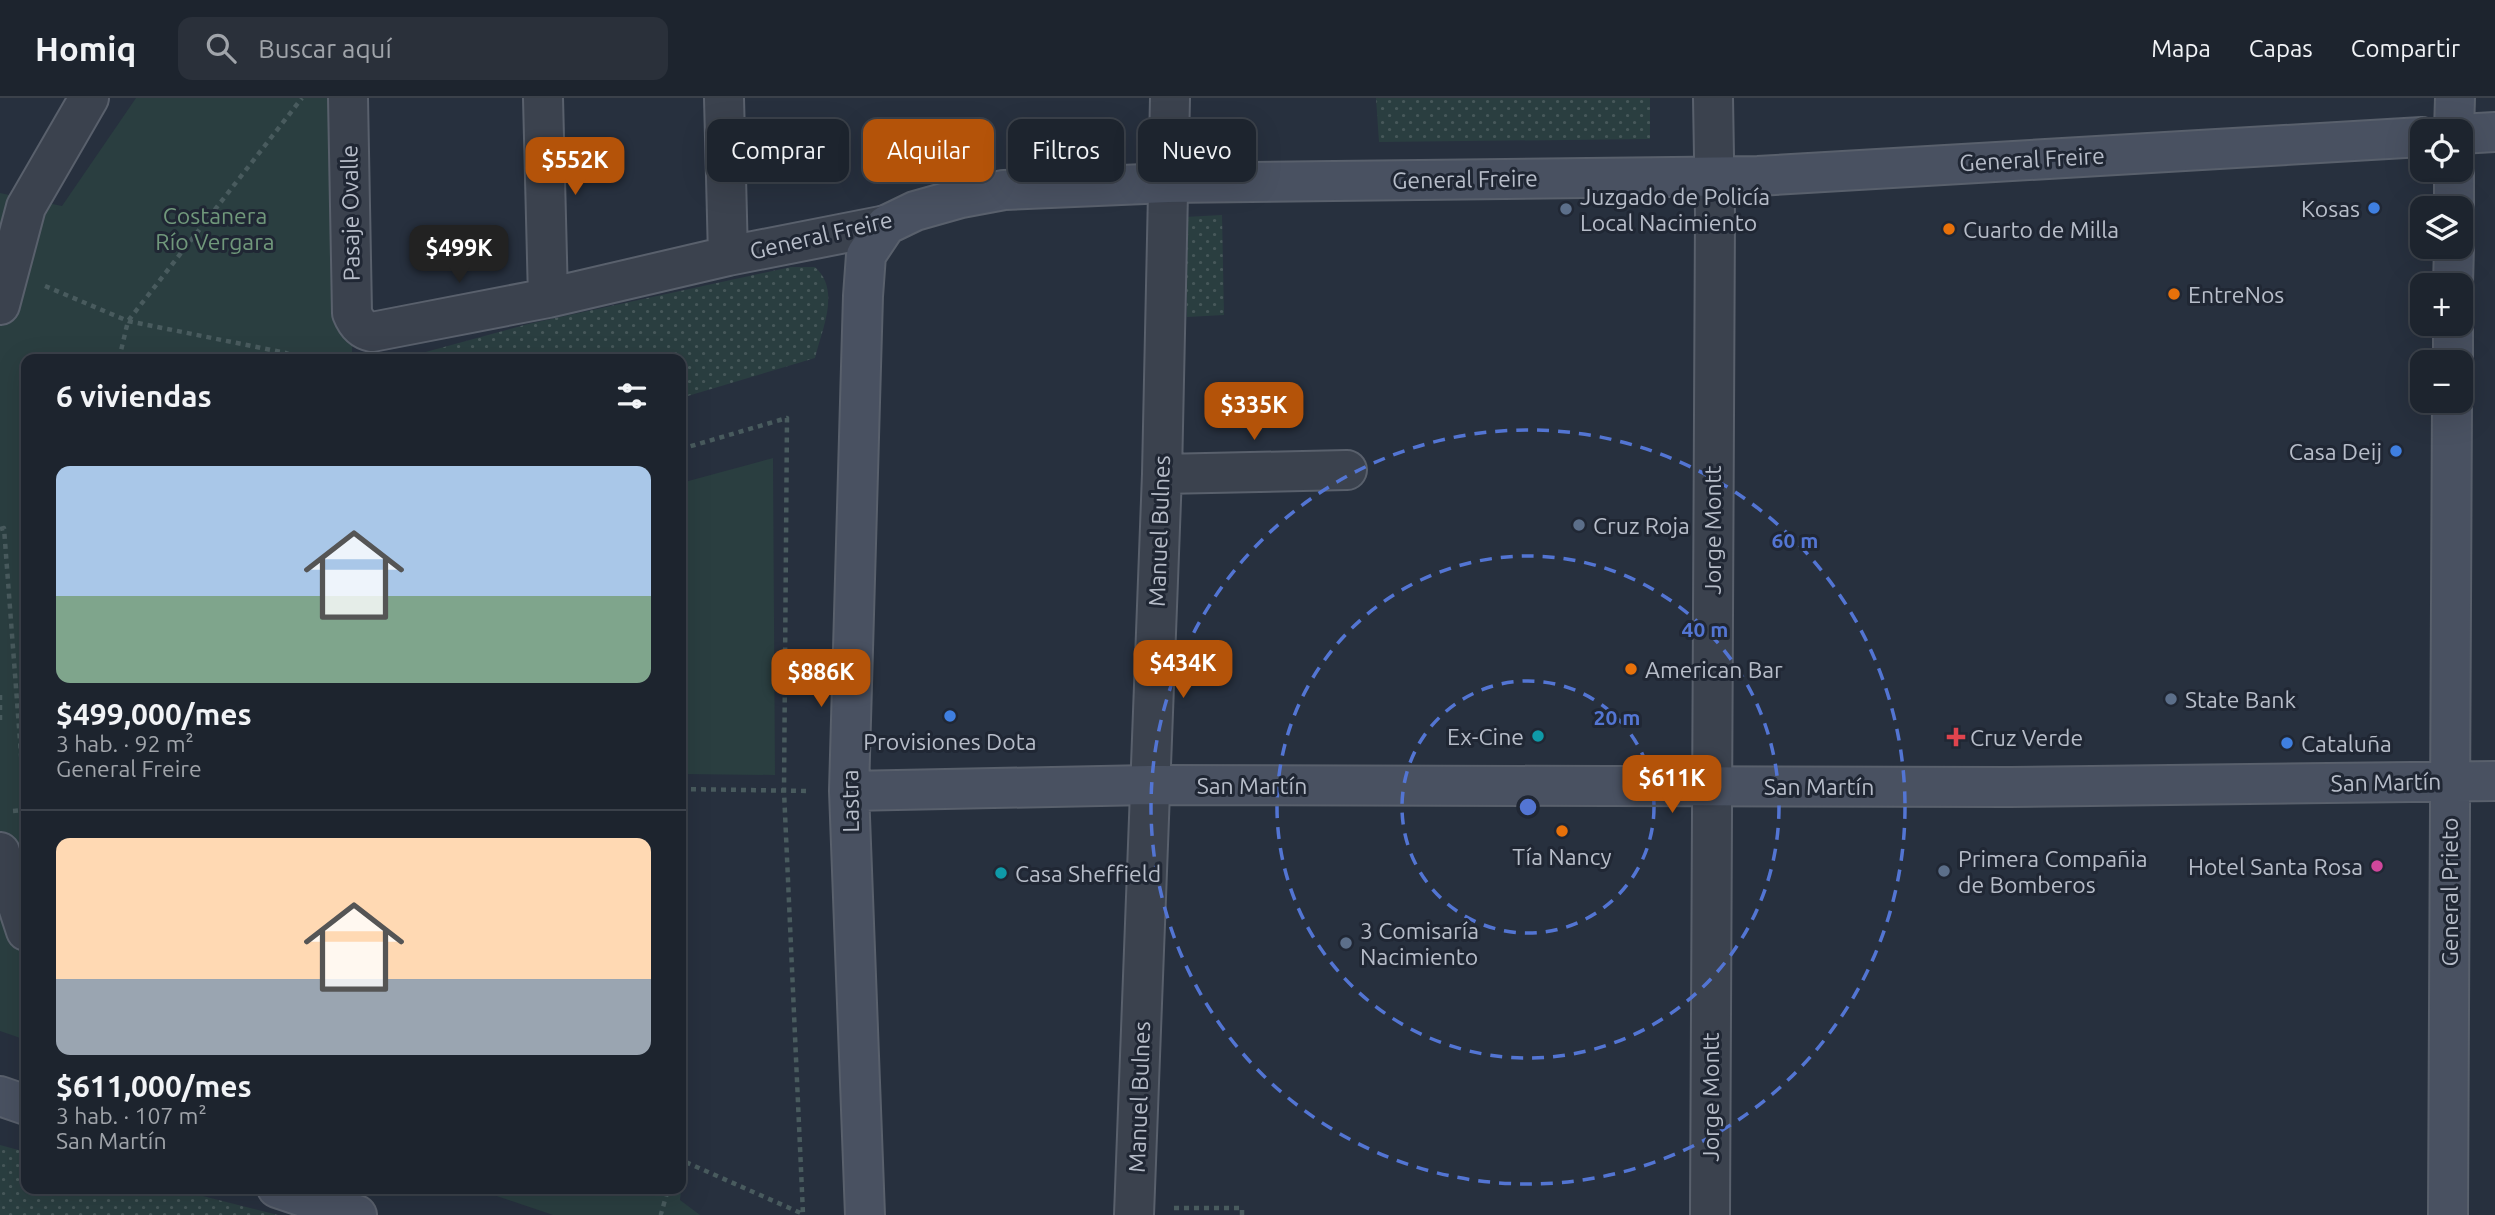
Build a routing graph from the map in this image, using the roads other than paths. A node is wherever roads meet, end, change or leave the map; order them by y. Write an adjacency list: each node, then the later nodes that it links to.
1 (89, 98): 16 (street)
2 (348, 98): 18 (street, Pasaje Ovalle)
3 (543, 98): 17 (street)
4 (724, 98): 15 (street)
5 (1170, 98): 13 (street, Manuel Bulnes)
6 (1713, 98): 12 (street, Jorge Montt)
7 (2455, 98): 8 (main road)
8 (2454, 119)
9 (2495, 132): 10 (main road)
10 (2473, 133)
11 (2410, 138): 12 (main road, General Freire)
12 (1715, 178): 13 (main road, General Freire); 25 (street, Jorge Montt)
13 (1168, 183): 14 (main road, General Freire); 21 (street, Manuel Bulnes)
14 (886, 225): 15 (street, General Freire); 26 (main road, Lastra)
15 (728, 256): 17 (street, General Freire)
16 (4, 288)
17 (548, 298): 18 (street, General Freire)
18 (359, 326)
19 (2452, 413): 22 (main road, General Prieto)
20 (1347, 470): 21 (street)
21 (1162, 474): 24 (street, Manuel Bulnes)
22 (2449, 781): 23 (main road, San Martín); 25 (main road, San Martín); 36 (main road, General Prieto)
23 (2495, 781)
24 (1149, 785): 25 (main road, San Martín); 26 (main road, San Martín); 32 (street, Manuel Bulnes)
25 (1712, 785): 35 (street, Jorge Montt)
26 (849, 792): 34 (main road, Lastra)
27 (0, 852): 28 (street)
28 (21, 916)
29 (0, 1096): 30 (main road)
30 (21, 1103)
31 (295, 1194): 33 (main road)
32 (1135, 1211)
33 (357, 1215)
34 (865, 1215)
35 (1710, 1215)
36 (2448, 1215)

